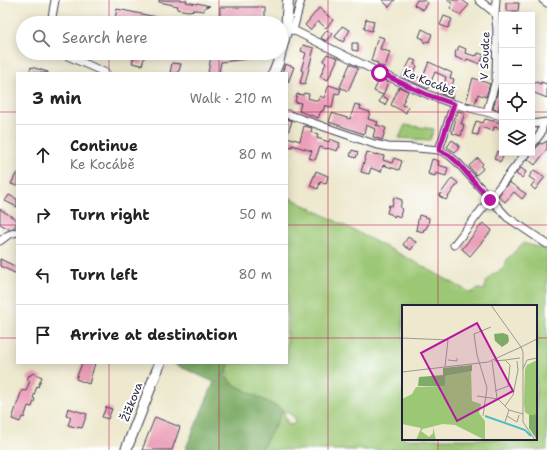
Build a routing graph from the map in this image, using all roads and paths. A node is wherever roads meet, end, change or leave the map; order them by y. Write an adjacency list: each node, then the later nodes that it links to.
1 (55, 0): 9 (street)
2 (288, 0): 10 (street)
3 (302, 0): 10 (street)
4 (480, 0): 8 (street)
5 (496, 0): 8 (street, V Soudce)
6 (543, 0): 7 (street)
7 (547, 3)
8 (496, 13): 17 (street, V Soudce)
9 (52, 16)
10 (290, 31): 11 (street); 16 (street, Ke Kocábě)
11 (288, 36)
12 (77, 60): 14 (street)
13 (279, 60): 15 (street)
14 (104, 72)
15 (274, 72)
16 (454, 104): 17 (street, Ke Kocábě); 23 (street)
17 (487, 112): 19 (street, Ke Kocábě)
18 (288, 114): 23 (street)
19 (499, 115)
20 (545, 122): 21 (street); 22 (street)
21 (535, 124)
22 (535, 141)
23 (439, 150): 25 (street)
24 (524, 156): 25 (street)
25 (490, 200): 28 (street); 29 (street)
26 (16, 232): 27 (street)
27 (0, 241)
28 (547, 244)
29 (454, 245)
30 (160, 364): 31 (street, Žižkova)
31 (126, 450)

